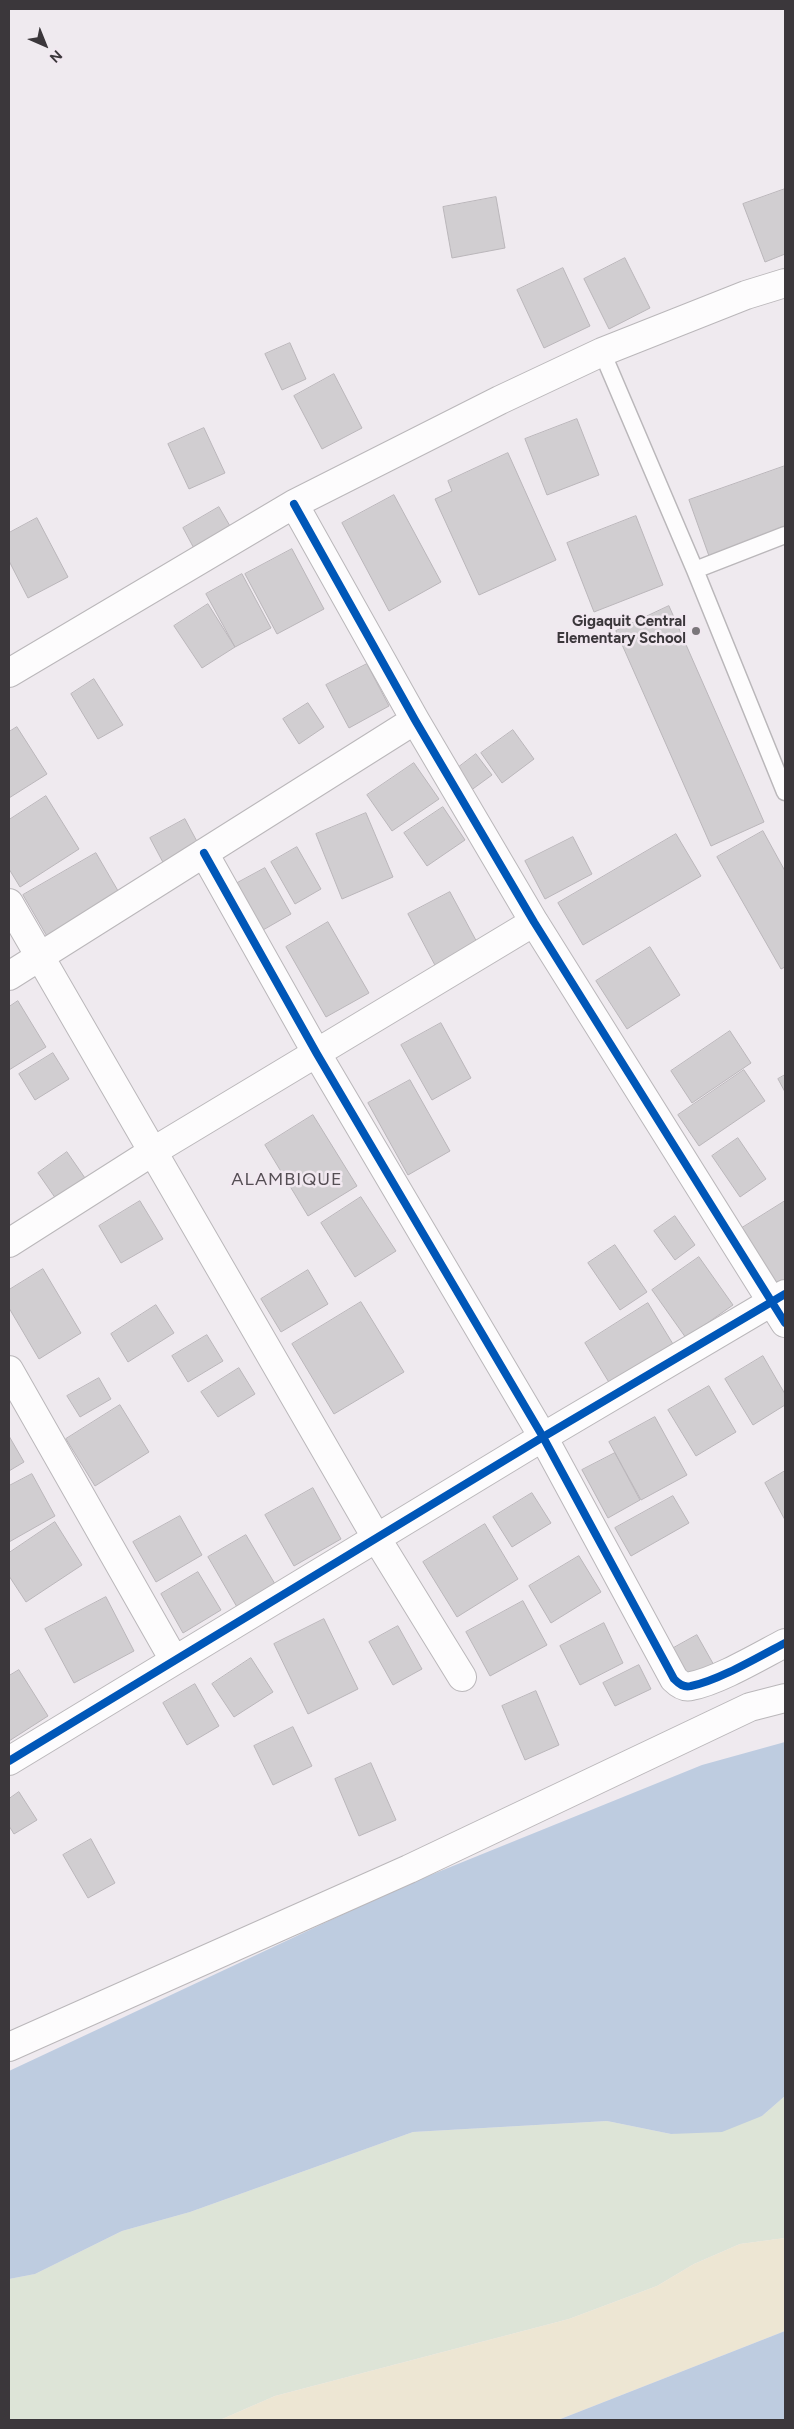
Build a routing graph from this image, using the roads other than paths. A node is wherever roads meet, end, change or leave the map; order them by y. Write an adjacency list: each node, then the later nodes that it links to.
1 (785, 283): 2 (street)
2 (602, 352): 3 (street); 5 (lane)
3 (294, 504): 6 (street); 7 (street)
4 (785, 535): 5 (lane)
5 (695, 570): 8 (lane)
6 (9, 673)
7 (416, 720): 9 (street); 11 (street)
8 (785, 792)
9 (204, 852): 12 (street); 14 (street)
10 (9, 903): 12 (street)
11 (534, 922): 14 (street); 17 (street)
12 (39, 956): 13 (street); 15 (street)
13 (9, 976)
14 (316, 1054): 15 (street); 19 (street)
15 (152, 1152): 16 (street); 20 (street)
16 (9, 1243)
17 (781, 1306): 19 (street)
18 (9, 1370): 22 (street)
19 (543, 1437): 20 (street); 21 (street)
20 (377, 1539): 22 (street); 23 (street)
21 (785, 1644)
22 (174, 1660): 25 (street)
23 (462, 1677)
24 (785, 1698): 26 (street)
25 (9, 1761)
26 (9, 2047)

